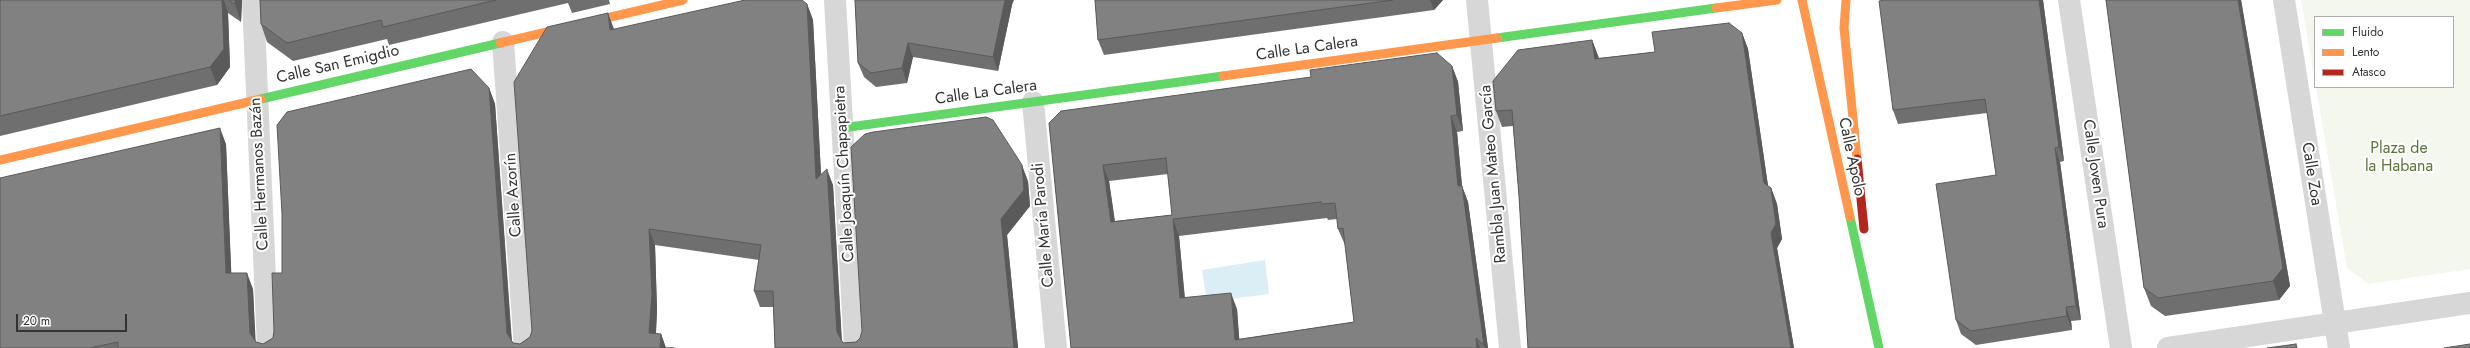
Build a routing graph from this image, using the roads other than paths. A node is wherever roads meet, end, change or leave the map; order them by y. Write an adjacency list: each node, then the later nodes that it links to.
1 (253, 0): 12 (street, Calle Hermanos Bazán)
2 (683, 0): 11 (street, Calle San Emigdio)
3 (835, 0): 14 (street, Calle Joaquín Chapapietra)
4 (1477, 0): 10 (street, Rambla Juan Mateo García)
5 (1776, 0): 10 (street, Calle La Calera)
6 (1802, 0): 17 (street, Calle Apolo)
7 (1846, 0): 17 (street, Calle Apolo)
8 (2068, 0): 25 (street, Calle Joven Pura)
9 (2284, 0): 18 (street, Calle Zoa)
10 (1482, 41): 13 (street, Calle La Calera); 23 (street, Rambla Juan Mateo García)
11 (503, 42): 12 (street, Calle San Emigdio); 20 (street, Calle Azorín)
12 (256, 100): 15 (street, Calle San Emigdio); 19 (street, Calle Hermanos Bazán)
13 (1032, 102): 14 (street, Calle La Calera); 22 (street, Calle María Parodi)
14 (842, 128): 21 (street, Calle Joaquín Chapapietra)
15 (0, 160)
16 (2470, 303): 18 (street)
17 (1872, 320): 24 (street, Calle Apolo)
18 (2335, 323): 26 (street); 27 (street, Calle Zoa)
19 (268, 348)
20 (525, 348)
21 (855, 348)
22 (1056, 348)
23 (1510, 348)
24 (1879, 348)
25 (2121, 348)
26 (2168, 348)
27 (2340, 348)

